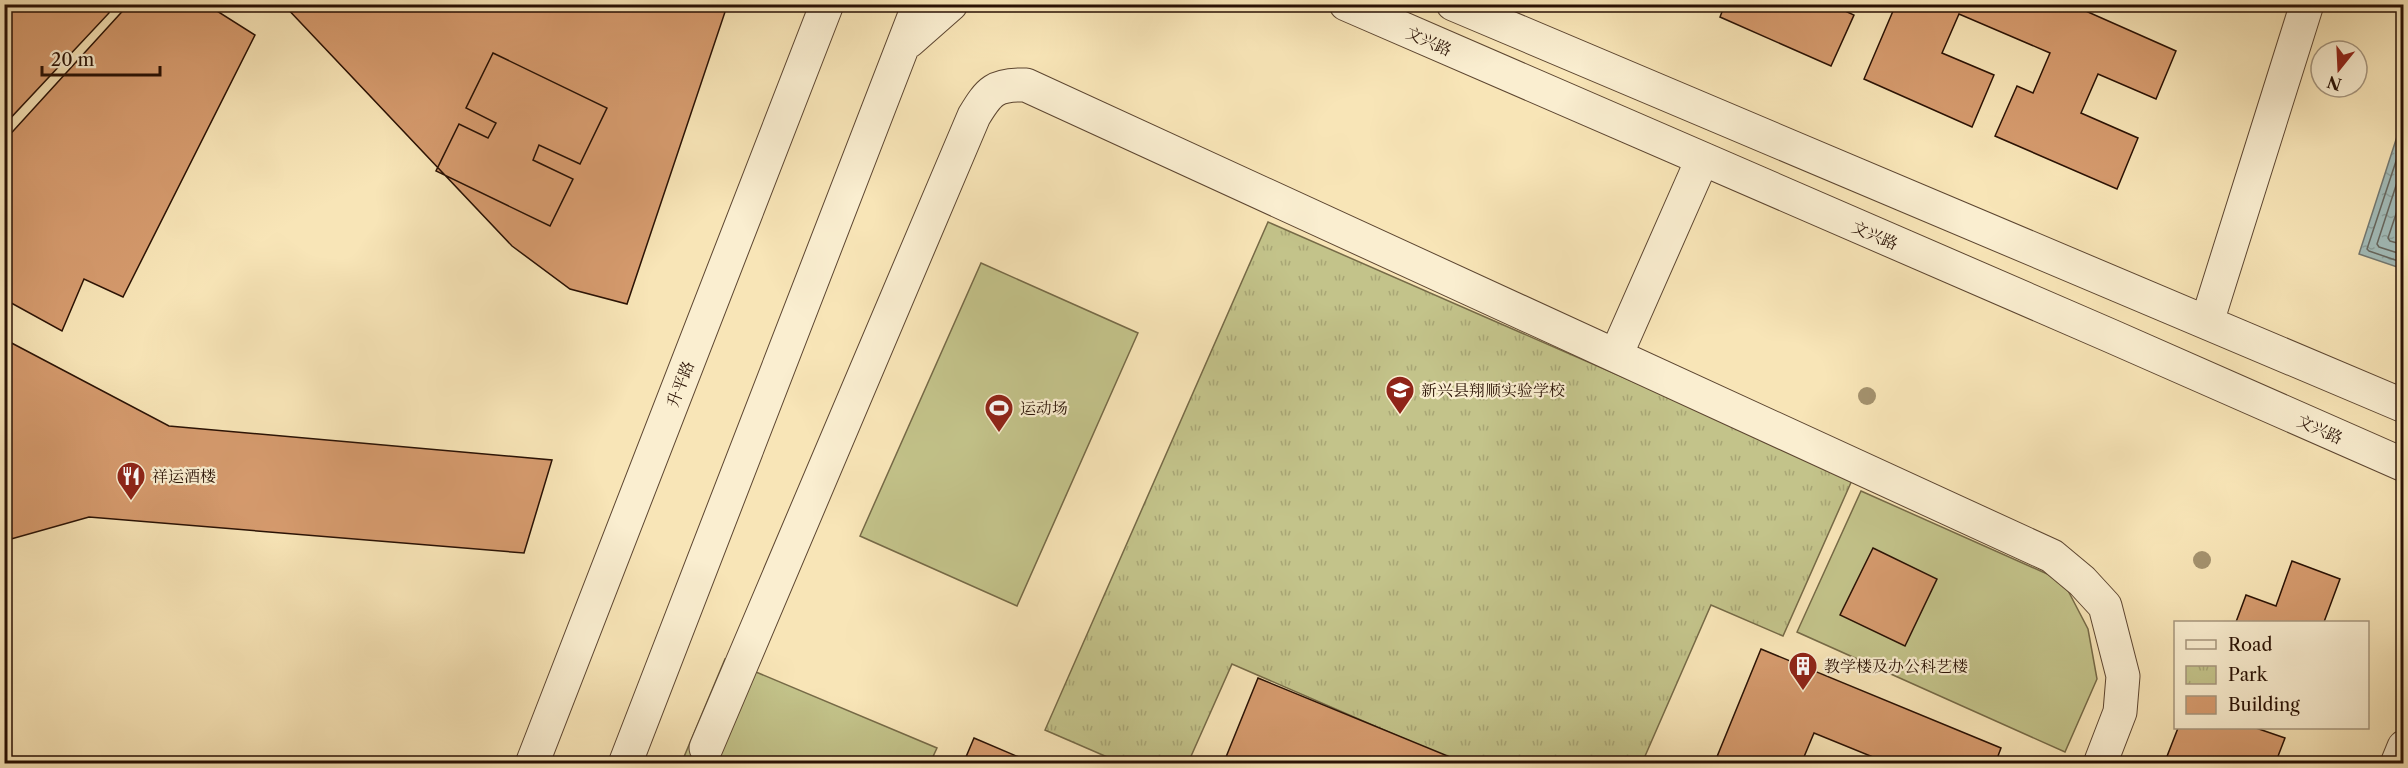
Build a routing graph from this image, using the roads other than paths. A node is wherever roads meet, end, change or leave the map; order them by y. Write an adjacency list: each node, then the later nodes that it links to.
1 (827, 4): 17 (street, 升平路)
2 (919, 4): 7 (street)
3 (951, 4): 7 (street)
4 (1346, 4): 8 (street, 文兴路)
5 (1453, 4): 9 (street)
6 (2307, 4): 10 (street)
7 (903, 46): 18 (street)
8 (1702, 160): 11 (street, 文兴路); 12 (street)
9 (2130, 291): 10 (street); 11 (street)
10 (2207, 322): 13 (street)
11 (2110, 336): 14 (street, 文兴路)
12 (1616, 356): 16 (street); 19 (street)
13 (2403, 406)
14 (2403, 465)
15 (2403, 747): 20 (street)
16 (706, 748)
17 (532, 764)
18 (625, 764)
19 (2100, 764)
20 (2397, 764)

